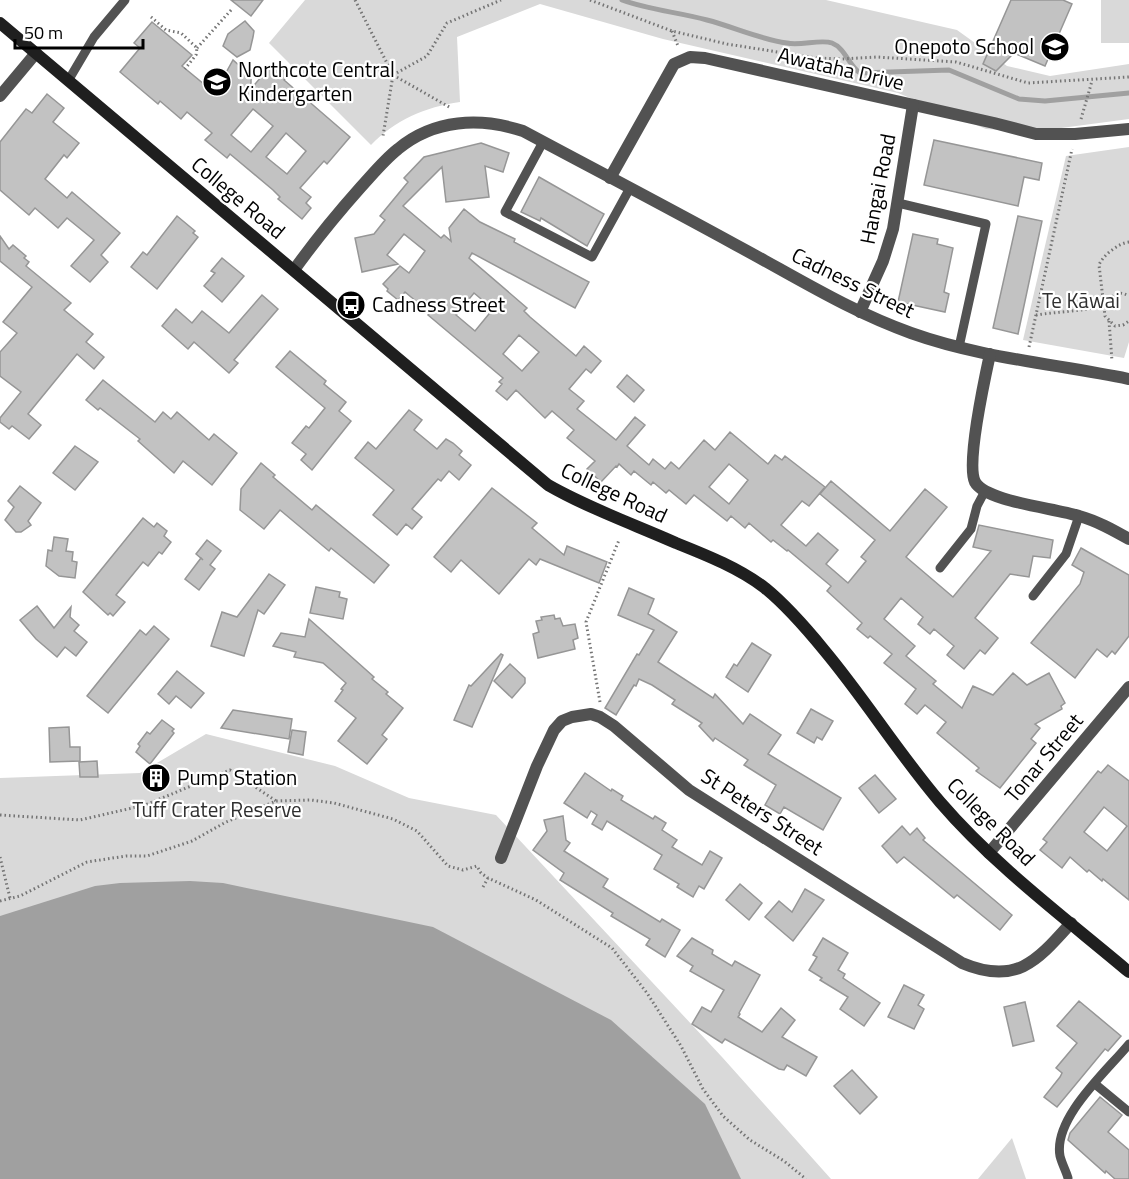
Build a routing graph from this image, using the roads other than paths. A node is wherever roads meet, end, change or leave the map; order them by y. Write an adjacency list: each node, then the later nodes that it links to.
1 (125, 0): 4 (lane)
2 (0, 23): 3 (main road, College Road)
3 (36, 54): 4 (main road, College Road); 5 (street)
4 (68, 81): 12 (main road, College Road)
5 (0, 96)
6 (912, 105): 7 (street, Awataha Drive); 9 (street, Awataha Drive); 11 (street, Hangai Road)
7 (1129, 129)
8 (543, 142): 9 (street, Cadness Street); 10 (lane); 12 (street, Cadness Street)
9 (610, 178): 10 (street, Cadness Street)
10 (630, 188): 13 (street, Cadness Street)
11 (898, 203): 13 (street, Hangai Road); 14 (lane)
12 (294, 270): 23 (main road, College Road)
13 (860, 312): 14 (street, Cadness Street)
14 (959, 347): 15 (street, Cadness Street)
15 (990, 354): 16 (street, Cadness Street); 17 (street)
16 (1129, 379)
17 (985, 491): 18 (street); 20 (lane)
18 (1079, 516): 19 (street); 21 (lane)
19 (1129, 539)
20 (940, 568)
21 (1033, 596)
22 (1129, 687): 23 (street, Tonar Street)
23 (989, 853): 25 (main road, College Road)
24 (501, 858): 25 (street, St Peters Street)
25 (1071, 923): 26 (main road, College Road)
26 (1129, 972)
27 (1129, 1044): 28 (lane)
28 (1095, 1084): 29 (lane); 30 (lane)
29 (1129, 1112)
30 (1068, 1178)

